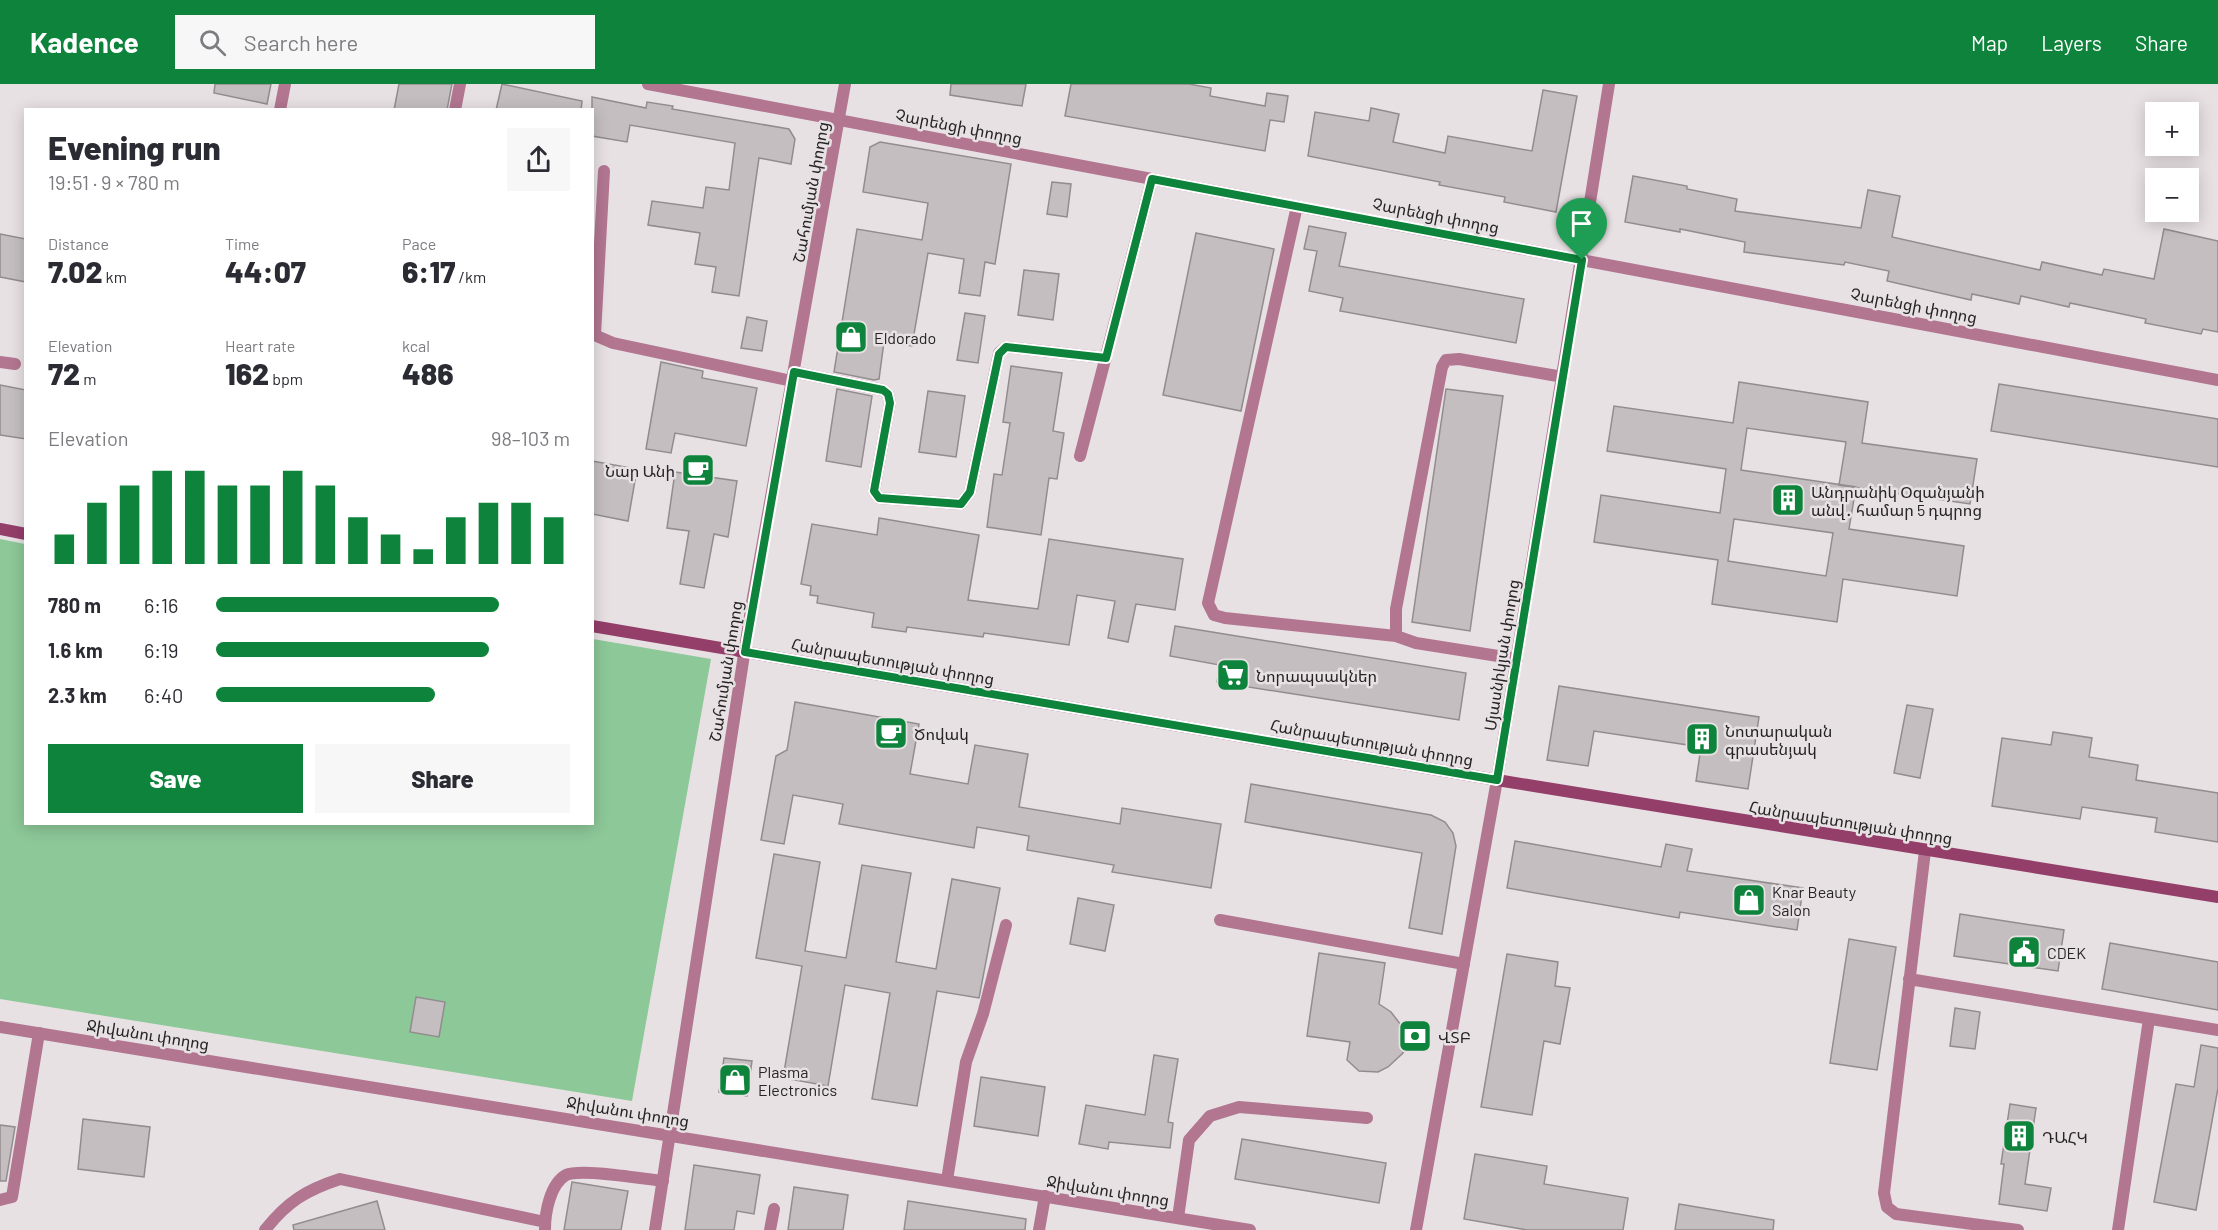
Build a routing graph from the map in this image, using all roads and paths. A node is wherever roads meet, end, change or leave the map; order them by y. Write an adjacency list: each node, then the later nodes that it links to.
1 (285, 84): 6 (street)
2 (460, 84): 7 (street)
3 (648, 84): 8 (street, Չարենցի փողոց)
4 (845, 84): 8 (street, Շահումյան փողոց)
5 (1609, 84): 12 (street, Մյասնիկյան փողոց)
6 (280, 108)
7 (455, 108)
8 (840, 121): 10 (street, Չարենցի փողոց); 17 (street, Շահումյան փողոց)
9 (604, 171): 13 (street)
10 (1152, 179): 11 (street, Չարենցի փողոց); 14 (street)
11 (1297, 206): 12 (street, Չարենցի փողոց); 24 (street)
12 (1582, 260): 18 (street, Մյասնիկյան փողոց); 19 (street, Չարենցի փողոց)
13 (594, 335): 17 (street)
14 (1106, 358): 17 (street); 20 (street)
15 (0, 362): 16 (street)
16 (15, 364)
17 (793, 376): 25 (street, Շահումյան փողոց)
18 (1563, 377): 24 (street); 26 (street, Մյասնիկյան փողոց)
19 (2218, 380)
20 (1080, 456)
21 (0, 530): 22 (main road)
22 (24, 534)
23 (594, 626): 25 (main road, Հանրապետության փողոց)
24 (1396, 636): 26 (street)
25 (745, 652): 27 (main road, Հանրապետության փողոց); 39 (street, Շահումյան փողոց)
26 (1517, 658): 27 (street, Մյասնիկյան փողոց)
27 (1497, 780): 28 (main road, Հանրապետության փողոց); 32 (street, Մյասնիկյան փողոց)
28 (1925, 851): 29 (main road, Հանրապետության փողոց); 33 (street)
29 (2218, 897)
30 (1220, 920): 32 (street)
31 (1006, 926): 40 (street)
32 (1464, 964): 52 (street, Մյասնիկյան փողոց)
33 (1909, 979): 34 (street); 53 (street)
34 (2149, 1019): 36 (street); 54 (street)
35 (0, 1028): 37 (street, Ջիվանու փողոց)
36 (2218, 1030)
37 (39, 1033): 39 (street, Ջիվանու փողոց); 43 (street)
38 (1367, 1118): 45 (street)
39 (671, 1135): 40 (street, Ջիվանու փողոց); 41 (street, Շահումյան փողոց)
40 (947, 1180): 42 (street, Ջիվանու փողոց)
41 (663, 1181): 46 (street); 48 (street, Շահումյան փողոց)
42 (1045, 1196): 45 (street, Ջիվանու փողոց); 50 (street)
43 (0, 1200)
44 (774, 1209): 49 (street)
45 (1178, 1218): 51 (street, Ջիվանու փողոց)
46 (545, 1226): 47 (street)
47 (265, 1230)
48 (655, 1230)
49 (770, 1230)
50 (1039, 1230)
51 (1250, 1230)
52 (1416, 1230)
53 (2018, 1230)
54 (2118, 1230)

